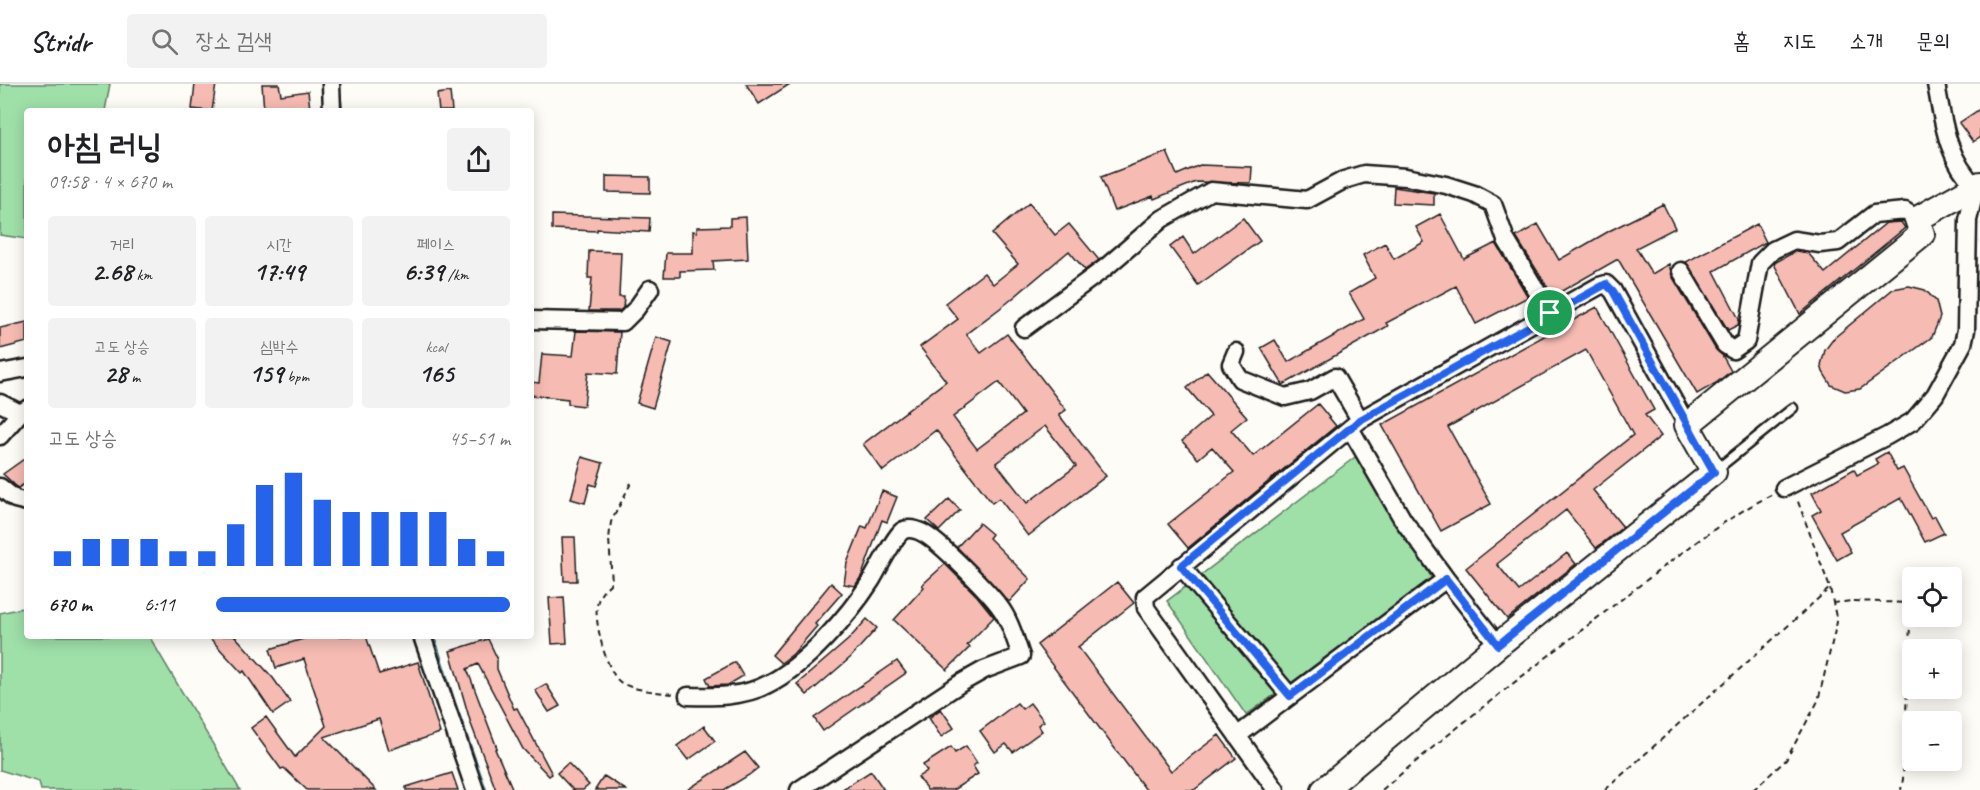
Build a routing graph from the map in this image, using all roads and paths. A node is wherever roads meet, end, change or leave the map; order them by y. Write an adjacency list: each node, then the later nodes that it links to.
1 (331, 84): 3 (street)
2 (1936, 84): 4 (street)
3 (332, 108)
4 (1978, 185): 5 (street); 23 (street)
5 (1917, 219): 6 (street); 18 (street)
6 (1681, 271)
7 (650, 289): 9 (street)
8 (1550, 313): 10 (street); 17 (street); 18 (street)
9 (534, 320)
10 (1024, 328)
11 (1236, 352): 17 (street)
12 (24, 369): 13 (street)
13 (0, 373)
14 (0, 403): 16 (street)
15 (1793, 408): 20 (lane)
16 (24, 411): 19 (street)
17 (1355, 424): 25 (street); 26 (street)
18 (1687, 425): 20 (street)
19 (0, 436)
20 (1714, 472): 30 (street)
21 (631, 483): 31 (path)
22 (0, 487): 24 (street)
23 (1788, 487): 27 (path); 38 (path)
24 (24, 501)
25 (1181, 566): 32 (street); 33 (street)
26 (1446, 579): 30 (street); 32 (street)
27 (1830, 588): 28 (path); 39 (path)
28 (1833, 603): 40 (path); 41 (path)
29 (423, 639): 34 (street)
30 (1498, 645): 37 (street)
31 (688, 696): 35 (street)
32 (1290, 696): 33 (street)
33 (1237, 736): 36 (street)
34 (475, 790)
35 (800, 790)
36 (1276, 790)
37 (1324, 790)
38 (1382, 790)
39 (1605, 790)
40 (1753, 790)
41 (1901, 790)

